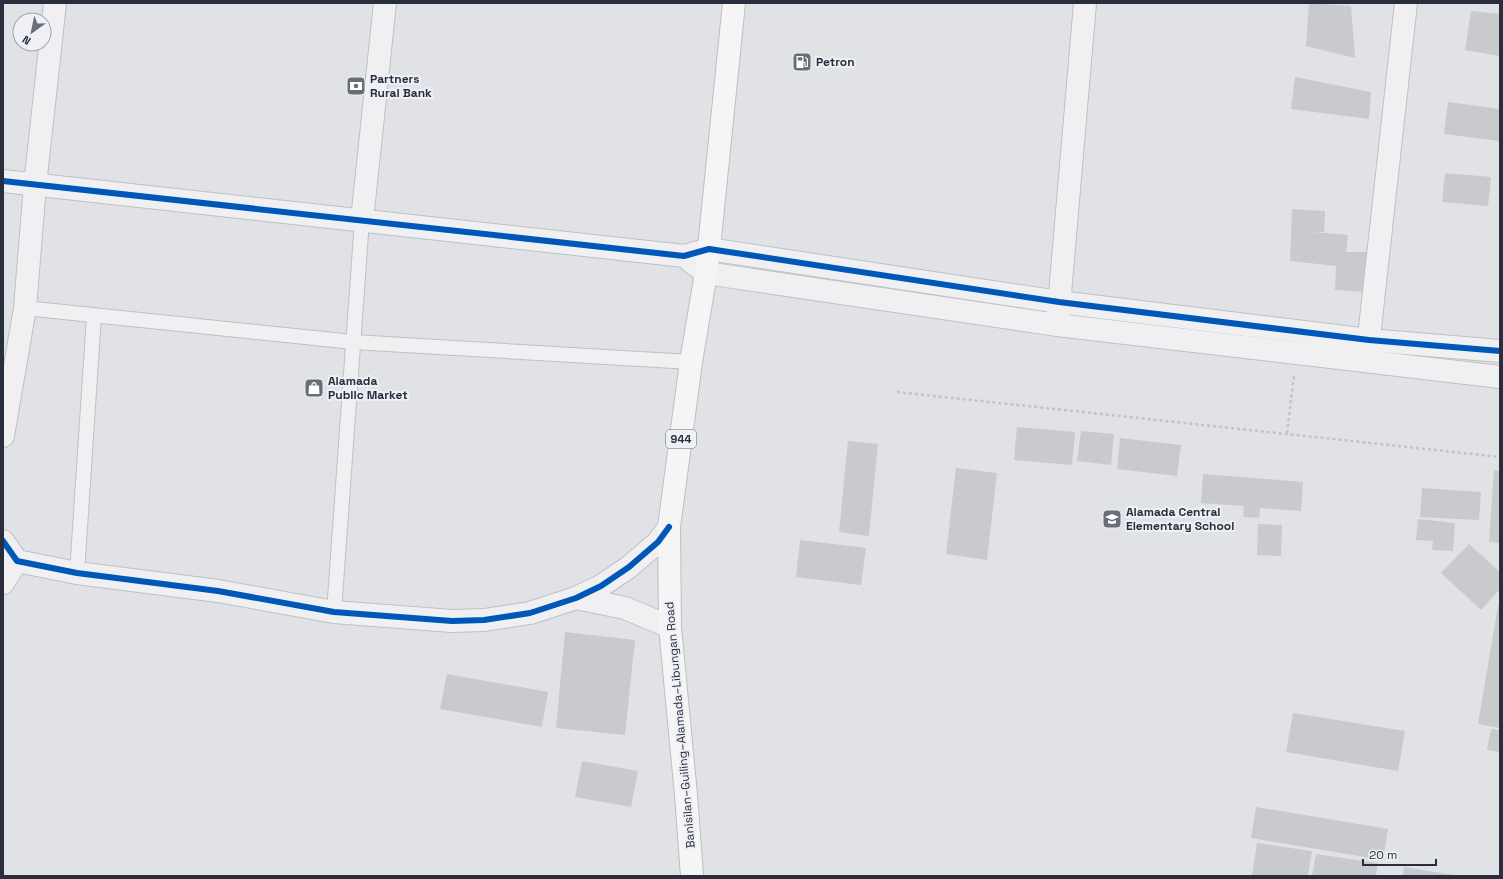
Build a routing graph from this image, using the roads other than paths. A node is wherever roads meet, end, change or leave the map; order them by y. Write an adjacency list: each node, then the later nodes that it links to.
1 (55, 3): 7 (street)
2 (385, 3): 8 (street)
3 (734, 3): 9 (main road, Banisilan–Guiling–Alamada–Libungan Road / 944)
4 (1085, 3): 12 (street)
5 (1406, 3): 17 (street)
6 (3, 181): 7 (street)
7 (35, 185): 8 (street); 13 (street)
8 (362, 220): 10 (street); 18 (lane)
9 (709, 249): 10 (street); 11 (main road, Banisilan–Guiling–Alamada–Libungan Road / 944); 12 (street)
10 (684, 256): 11 (street)
11 (706, 273): 15 (street); 21 (main road, Banisilan–Guiling–Alamada–Libungan Road / 944)
12 (1059, 302): 15 (street); 16 (street)
13 (25, 308): 14 (lane); 24 (street)
14 (94, 316): 18 (lane); 28 (lane)
15 (1057, 325): 20 (street)
16 (1277, 329): 17 (street); 20 (street)
17 (1369, 340): 19 (street); 22 (street)
18 (354, 342): 21 (lane); 31 (lane)
19 (1500, 351)
20 (1286, 352): 22 (street)
21 (691, 362): 25 (main road, Banisilan–Guiling–Alamada–Libungan Road / 944)
22 (1367, 362): 23 (street)
23 (1500, 377)
24 (3, 436)
25 (670, 527): 30 (street); 32 (main road, Banisilan–Guiling–Alamada–Libungan Road / 944)
26 (3, 542): 27 (street)
27 (17, 561): 28 (street); 29 (street)
28 (77, 573): 31 (street)
29 (3, 583)
30 (576, 598): 31 (street); 32 (street)
31 (334, 612)
32 (670, 627): 33 (main road, Banisilan–Guiling–Alamada–Libungan Road / 944)
33 (692, 876)

